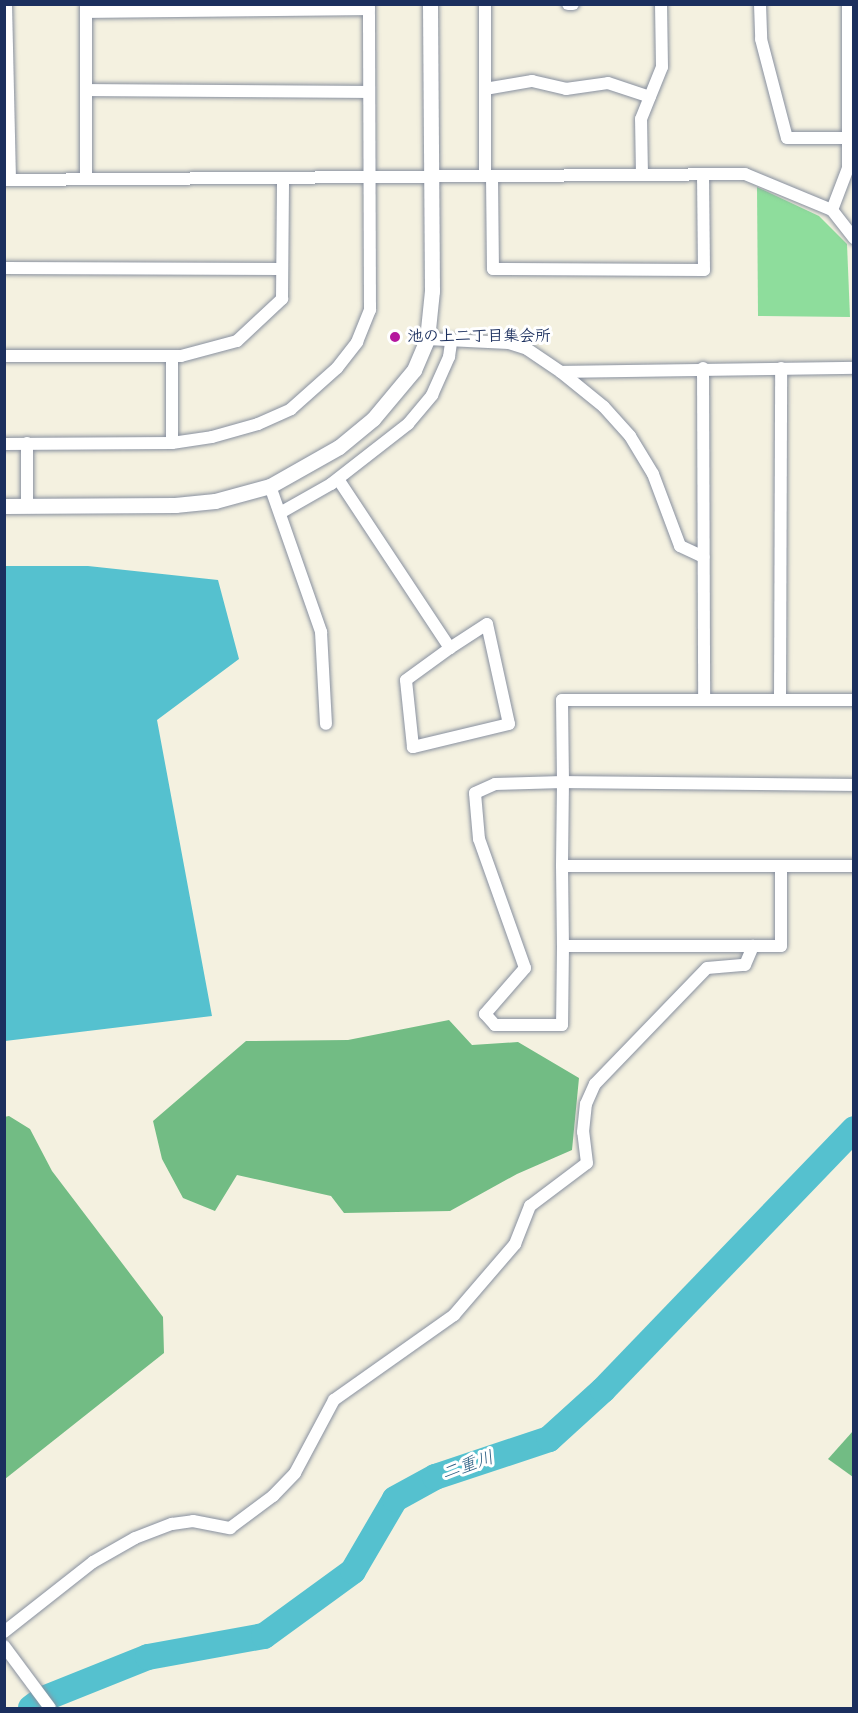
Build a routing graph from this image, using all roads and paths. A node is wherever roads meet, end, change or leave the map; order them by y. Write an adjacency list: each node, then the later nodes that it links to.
1 (6, 4): 24 (street)
2 (430, 4): 20 (street)
3 (492, 4): 9 (street)
4 (568, 4): 5 (street)
5 (573, 4)
6 (661, 4): 15 (street)
7 (760, 4): 16 (street)
8 (848, 4): 16 (street)
9 (485, 5): 12 (street)
10 (369, 7): 11 (street); 14 (street)
11 (86, 8): 13 (street)
12 (485, 89): 15 (street); 19 (street)
13 (86, 90): 14 (street); 23 (street)
14 (369, 92): 22 (street)
15 (650, 97): 18 (street)
16 (848, 138): 25 (street)
17 (703, 174): 18 (street); 19 (street); 25 (street)
18 (642, 175): 19 (street)
19 (488, 176): 20 (street)
20 (431, 177): 22 (street); 29 (street)
21 (283, 178): 22 (street); 23 (street); 28 (street)
22 (368, 178): 38 (street)
23 (86, 179): 24 (street)
24 (7, 180)
25 (832, 210): 26 (street)
26 (854, 238)
27 (4, 268): 28 (street)
28 (282, 269): 32 (street)
29 (427, 339): 30 (street); 41 (street)
30 (451, 342): 36 (street); 40 (street)
31 (4, 356): 32 (street)
32 (172, 356): 38 (street)
33 (703, 368): 34 (street); 36 (street); 45 (street)
34 (781, 368): 35 (street); 48 (street)
35 (854, 368)
36 (561, 372): 45 (street)
37 (27, 443): 38 (street); 39 (street); 43 (street)
38 (172, 443)
39 (4, 444)
40 (338, 479): 44 (street); 46 (street)
41 (270, 486): 43 (street); 44 (street)
42 (4, 506): 43 (street)
43 (27, 506)
44 (280, 513): 50 (street)
45 (704, 557): 47 (street)
46 (450, 648): 46 (street)
47 (704, 700): 48 (street); 51 (street)
48 (780, 700): 49 (street)
49 (854, 700)
50 (326, 724)
51 (563, 782): 52 (street); 53 (street); 56 (street)
52 (854, 785)
53 (562, 866): 54 (street); 56 (street)
54 (781, 866): 55 (street); 57 (street)
55 (854, 866)
56 (564, 946): 57 (street)
57 (753, 946): 58 (street)
58 (4, 1632)
59 (4, 1646): 60 (street)
60 (51, 1708)

